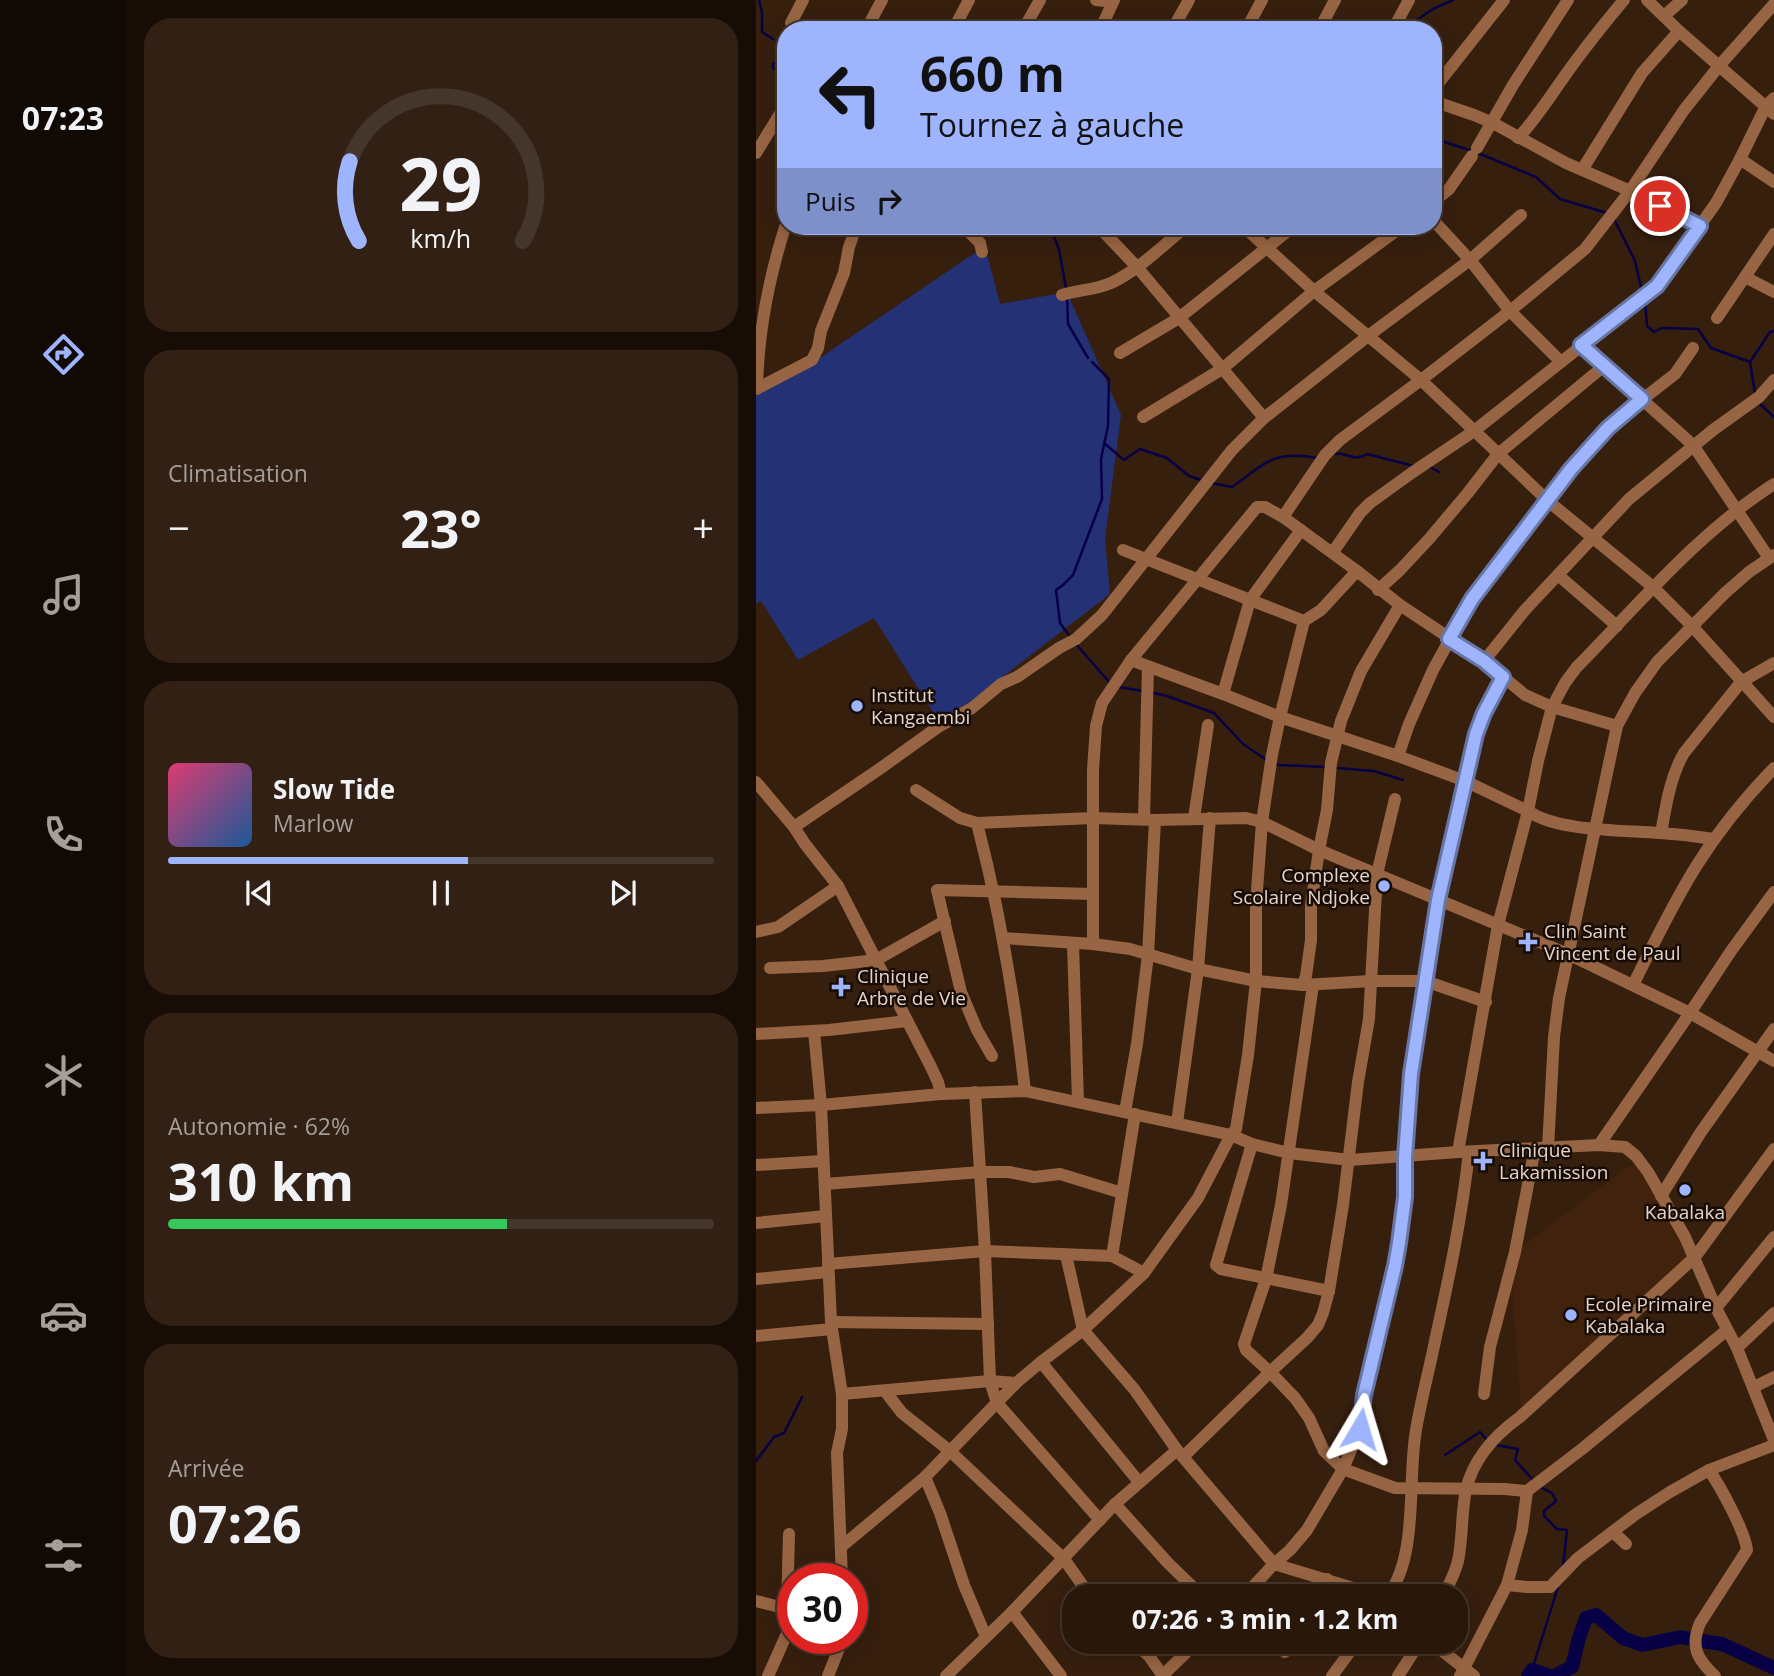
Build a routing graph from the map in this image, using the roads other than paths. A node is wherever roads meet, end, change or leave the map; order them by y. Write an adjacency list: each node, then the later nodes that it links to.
1 (803, 0): 18 (street)
2 (882, 0): 19 (street)
3 (1040, 0): 21 (street)
4 (1096, 0): 15 (street)
5 (1189, 0): 23 (street)
6 (1262, 0): 24 (street)
7 (1335, 0): 25 (street)
8 (1409, 0): 26 (street)
9 (1504, 0): 29 (street)
10 (1568, 0): 33 (street)
11 (1624, 0): 34 (street)
12 (1647, 0): 17 (street)
13 (1682, 0): 17 (street)
14 (966, 1): 20 (street)
15 (1113, 2): 22 (street)
16 (1774, 4): 28 (street)
17 (1664, 16): 27 (street)
18 (792, 21)
19 (871, 21)
20 (957, 21)
21 (1028, 21)
22 (1106, 21)
23 (1177, 21)
24 (1251, 21)
25 (1324, 21)
26 (1398, 21)
27 (1679, 31): 28 (street); 37 (street)
28 (1719, 66): 31 (street); 39 (street)
29 (1442, 79)
30 (1442, 104): 33 (street)
31 (1771, 106): 36 (street)
32 (777, 119): 35 (street)
33 (1493, 123): 34 (street); 40 (street)
34 (1518, 138): 37 (street)
35 (756, 153)
36 (1740, 159): 38 (street); 42 (street)
37 (1582, 170): 39 (street)
38 (1774, 182)
39 (1630, 191): 42 (street); 61 (street)
40 (1442, 195)
41 (1521, 215): 55 (street)
42 (1700, 226): 66 (street)
43 (1442, 230): 55 (street)
44 (1774, 234): 57 (street)
45 (782, 235): 65 (street)
46 (853, 235): 74 (street)
47 (971, 235): 54 (street)
48 (1107, 235): 56 (street)
49 (1176, 235): 56 (street)
50 (1254, 235): 53 (street)
51 (1283, 235): 53 (street)
52 (1391, 235): 58 (street)
53 (1268, 247): 58 (street); 62 (street)
54 (982, 252)
55 (1470, 260): 61 (street); 64 (street)
56 (1137, 267): 60 (street); 62 (street)
57 (1745, 277): 59 (street); 63 (street)
58 (1314, 292): 64 (street); 71 (street)
59 (1774, 292)
60 (1062, 295)
61 (1510, 311): 69 (street); 72 (street)
62 (1179, 318): 68 (street); 71 (street)
63 (1717, 318)
64 (1368, 336): 72 (street); 77 (street)
65 (758, 338): 74 (street)
66 (1581, 345): 69 (street); 70 (street)
67 (1693, 348): 75 (street)
68 (1120, 353)
69 (1561, 362): 78 (street)
70 (1604, 366): 75 (street); 80 (street)
71 (1222, 369): 76 (street); 77 (street)
72 (1421, 380): 78 (street); 84 (street)
73 (1774, 380): 79 (street)
74 (757, 389)
75 (1642, 399): 79 (street); 82 (street)
76 (1143, 417)
77 (1264, 418): 90 (street)
78 (1474, 431): 80 (street); 88 (street)
79 (1693, 446): 83 (street); 86 (street)
80 (1498, 454): 82 (street); 95 (street)
81 (1774, 484): 83 (street)
82 (1548, 501): 86 (street); 101 (street)
83 (1737, 510): 89 (street); 94 (street)
84 (1283, 517): 85 (street); 93 (street)
85 (1301, 530): 88 (street); 96 (street)
86 (1593, 538): 92 (street); 94 (street)
87 (1123, 550): 90 (street)
88 (1333, 552): 91 (street)
89 (1771, 556): 100 (street)
90 (1146, 558): 93 (street); 128 (street)
91 (1357, 571): 95 (street); 98 (street)
92 (1558, 575): 99 (street); 103 (street)
93 (1197, 579): 96 (street); 102 (street)
94 (1653, 587): 99 (street); 100 (street)
95 (1378, 590): 97 (street)
96 (1250, 600): 98 (street); 108 (street)
97 (1400, 605): 101 (street); 114 (street)
98 (1304, 621): 110 (street)
99 (1617, 626): 109 (street)
100 (1692, 626): 107 (street); 113 (street)
101 (1449, 639): 103 (street); 115 (street)
102 (1131, 660): 105 (street); 122 (street)
103 (1484, 661): 106 (street)
104 (1774, 663): 107 (street)
105 (1148, 667): 108 (street); 125 (street)
106 (1503, 677): 109 (street); 117 (street)
107 (1741, 682): 111 (street); 130 (street)
108 (1223, 694): 110 (street)
109 (1552, 707): 113 (street); 121 (street)
110 (1280, 717): 114 (street); 126 (street)
111 (1774, 717)
112 (1208, 725): 123 (street)
113 (1617, 726): 129 (street)
114 (1338, 736): 115 (street); 132 (street)
115 (1398, 756): 117 (street)
116 (1774, 768): 131 (street)
117 (1465, 781): 121 (street); 138 (street)
118 (756, 782): 128 (street)
119 (916, 790): 127 (street)
120 (1395, 799): 133 (street)
121 (1528, 811): 129 (street); 140 (street)
122 (1093, 818): 125 (street); 127 (street); 137 (street)
123 (1194, 818): 124 (street); 125 (street)
124 (1210, 818): 126 (street); 149 (street)
125 (1149, 820): 146 (street)
126 (1262, 822): 132 (street); 150 (street)
127 (976, 823): 135 (street)
128 (794, 827): 134 (street)
129 (1593, 829): 130 (street); 145 (street)
130 (1661, 832): 131 (street)
131 (1714, 839): 154 (street)
132 (1319, 850): 133 (street); 153 (street)
133 (1377, 874): 138 (street); 151 (street)
134 (838, 886): 141 (street); 147 (street)
135 (993, 891): 137 (street); 139 (street); 142 (street)
136 (1774, 892): 156 (street)
137 (1093, 894): 144 (street)
138 (1438, 900): 140 (street); 152 (street)
139 (945, 921): 147 (street); 162 (street)
140 (1498, 925): 145 (street); 155 (street)
141 (756, 932)
142 (1003, 938): 143 (street); 164 (street)
143 (1073, 943): 144 (street); 167 (street)
144 (1093, 944): 146 (street)
145 (1568, 954): 154 (street); 175 (street)
146 (1148, 955): 149 (street); 170 (street)
147 (876, 960): 148 (street); 157 (street)
148 (770, 968)
149 (1198, 969): 150 (street); 171 (street)
150 (1256, 981): 153 (street); 172 (street)
151 (1371, 981): 152 (street); 153 (street); 180 (street)
152 (1425, 981): 155 (street); 179 (street)
153 (1308, 985): 178 (street)
154 (1633, 985): 156 (street)
155 (1486, 1002): 177 (street)
156 (1690, 1013): 161 (street); 174 (street)
157 (907, 1021): 159 (street); 166 (street)
158 (1774, 1029): 161 (street)
159 (814, 1031): 160 (street); 168 (street)
160 (756, 1034)
161 (1756, 1052): 163 (street); 186 (street)
162 (992, 1056)
163 (1774, 1061)
164 (1025, 1091): 165 (street); 167 (street)
165 (975, 1092): 166 (street); 183 (street)
166 (941, 1094): 168 (street)
167 (1079, 1102): 170 (street)
168 (821, 1105): 169 (street); 181 (street)
169 (756, 1108)
170 (1130, 1113): 171 (street); 185 (street)
171 (1177, 1123): 172 (street)
172 (1231, 1136): 173 (street); 195 (street)
173 (1252, 1144): 178 (street); 197 (street)
174 (1599, 1145): 175 (street); 186 (street)
175 (1541, 1148): 177 (street); 215 (street)
176 (1774, 1149): 193 (street)
177 (1464, 1152): 179 (street); 225 (street)
178 (1289, 1153): 180 (street); 197 (street)
179 (1405, 1157): 180 (street); 220 (street)
180 (1350, 1160): 198 (street)
181 (823, 1161): 182 (street); 184 (street)
182 (756, 1166)
183 (981, 1172): 184 (street); 185 (street); 190 (street)
184 (825, 1184): 187 (street)
185 (1122, 1193): 192 (street)
186 (1661, 1196): 193 (street)
187 (826, 1216): 188 (street); 194 (street)
188 (756, 1223)
189 (1772, 1243): 199 (street)
190 (985, 1251): 191 (street); 194 (street); 201 (street)
191 (1066, 1255): 192 (street); 204 (street)
192 (1112, 1256): 195 (street)
193 (1695, 1257): 199 (street); 226 (street)
194 (828, 1268): 196 (street); 202 (street)
195 (1144, 1273): 204 (street)
196 (756, 1279)
197 (1266, 1279): 198 (street); 208 (street)
198 (1329, 1291): 208 (street)
199 (1716, 1308): 203 (street)
200 (1774, 1313): 206 (street)
201 (988, 1324): 202 (street); 210 (street)
202 (832, 1325): 205 (street); 214 (street)
203 (1727, 1329): 206 (street); 224 (street)
204 (1083, 1330): 207 (street); 219 (street)
205 (756, 1336)
206 (1737, 1348): 212 (street)
207 (1041, 1362): 211 (street); 223 (street)
208 (1270, 1372): 219 (street); 220 (street)
209 (1774, 1377): 212 (street)
210 (990, 1381): 211 (street); 213 (street); 216 (street)
211 (1016, 1384): 216 (street)
212 (1754, 1387): 217 (street)
213 (885, 1391): 214 (street); 218 (street)
214 (842, 1394): 232 (street)
215 (1485, 1394)
216 (997, 1403): 218 (street); 228 (street)
217 (1774, 1442): 221 (street)
218 (950, 1451): 222 (street); 233 (street)
219 (1180, 1453): 223 (street); 236 (street)
220 (1343, 1469): 225 (street); 236 (street)
221 (1709, 1470): 229 (street); 266 (street)
222 (925, 1477): 232 (street); 249 (street)
223 (1139, 1482): 227 (street)
224 (1533, 1486): 226 (street); 245 (street)
225 (1412, 1489): 226 (street); 243 (street)
226 (1466, 1489): 244 (street)
227 (1115, 1504): 228 (street); 239 (street)
228 (1100, 1520): 233 (street)
229 (1613, 1532): 231 (street); 245 (street)
230 (789, 1534): 234 (street)
231 (1626, 1544)
232 (841, 1548): 235 (street)
233 (1064, 1559): 238 (street); 248 (street)
234 (790, 1563)
235 (842, 1563)
236 (1274, 1564): 237 (street); 240 (street)
237 (1327, 1579): 241 (street); 242 (street)
238 (1082, 1584)
239 (1190, 1584)
240 (1255, 1584)
241 (1325, 1584)
242 (1342, 1584)
243 (1396, 1584)
244 (1448, 1584)
245 (1507, 1585): 258 (street)
246 (756, 1601): 247 (street)
247 (777, 1608)
248 (1012, 1612): 249 (street); 262 (street)
249 (986, 1637): 257 (street)
250 (777, 1651): 259 (street)
251 (837, 1654): 260 (street)
252 (1147, 1654): 263 (street)
253 (1185, 1654): 263 (street)
254 (1348, 1654): 264 (street)
255 (1412, 1654): 265 (street)
256 (1444, 1654): 258 (street)
257 (959, 1671): 261 (street)
258 (1466, 1674)
259 (768, 1676)
260 (828, 1676)
261 (946, 1676)
262 (1061, 1676)
263 (1163, 1676)
264 (1332, 1676)
265 (1398, 1676)
266 (1715, 1676)

